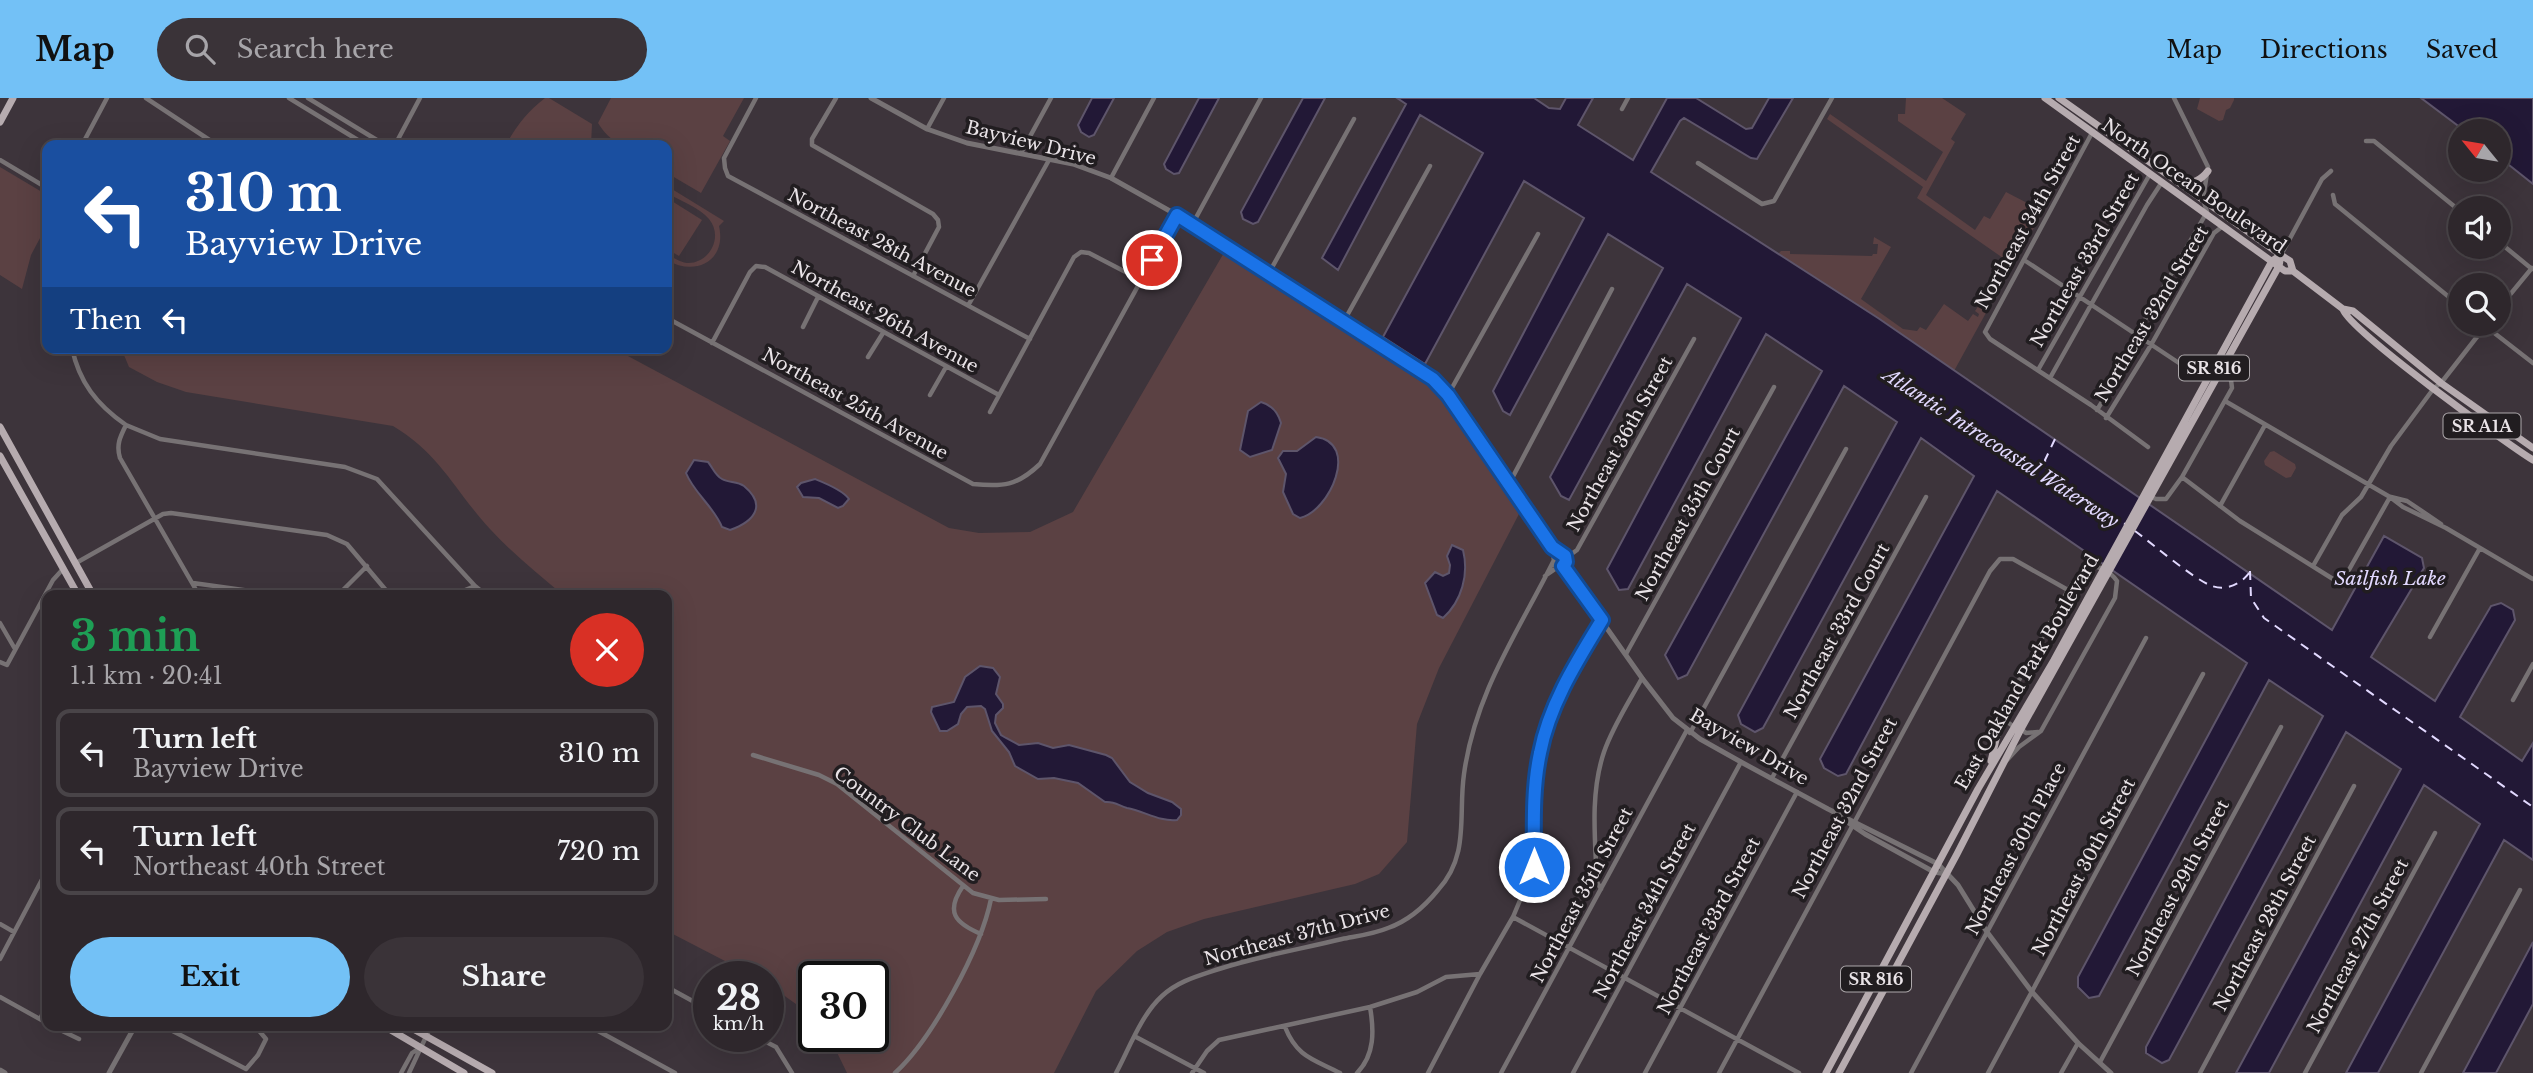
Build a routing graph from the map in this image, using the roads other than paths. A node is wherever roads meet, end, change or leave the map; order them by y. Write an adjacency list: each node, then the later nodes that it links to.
1 (13, 98): 21 (main road)
2 (107, 98): 24 (street)
3 (146, 98): 25 (street)
4 (289, 98): 26 (street)
5 (308, 98): 27 (street)
6 (421, 98): 28 (street)
7 (756, 98): 59 (street, Northeast 28th Avenue)
8 (836, 98): 59 (street)
9 (871, 98): 22 (street, Bayview Drive)
10 (944, 98): 22 (street)
11 (1051, 98): 30 (street)
12 (1154, 98): 39 (street)
13 (1261, 98): 49 (street)
14 (1628, 98): 19 (street)
15 (1832, 98): 33 (street)
16 (2045, 98): 23 (main road, North Ocean Boulevard / SR A1A)
17 (2059, 98): 23 (main road, North Ocean Boulevard / SR A1A)
18 (2174, 98): 36 (street)
19 (1622, 109)
20 (1354, 119): 58 (street)
21 (0, 122)
22 (927, 129): 30 (street, Bayview Drive)
23 (2094, 129): 35 (main road, North Ocean Boulevard / SR A1A); 38 (main road, North Ocean Boulevard / SR A1A); 54 (street, Northeast 34th Street)
24 (85, 140)
25 (209, 140)
26 (358, 140)
27 (377, 140)
28 (398, 140)
29 (2366, 141): 45 (street)
30 (1021, 153): 32 (street, Bayview Drive)
31 (0, 160): 42 (street)
32 (1049, 160): 39 (street, Bayview Drive); 66 (street)
33 (1698, 163)
34 (1430, 166): 70 (street)
35 (2160, 170): 38 (street, Northeast 33rd Street); 41 (main road, North Ocean Boulevard / SR A1A)
36 (2208, 171): 41 (main road); 44 (street)
37 (2331, 171): 53 (street, East Oakland Park Boulevard)
38 (2150, 174): 40 (main road, North Ocean Boulevard / SR A1A); 65 (street, Northeast 33rd Street)
39 (1111, 177): 48 (street, Bayview Drive)
40 (2162, 182): 46 (main road, North Ocean Boulevard / SR A1A); 67 (street, Northeast 33rd Street)
41 (2180, 183): 44 (main road, North Ocean Boulevard / SR A1A)
42 (42, 185)
43 (2333, 195): 63 (street)
44 (2203, 199): 46 (street); 47 (main road, North Ocean Boulevard / SR A1A)
45 (2448, 201)
46 (2207, 212): 47 (main road); 50 (main road, North Ocean Boulevard / SR A1A); 75 (street, Northeast 32nd Street)
47 (2222, 213): 53 (main road, North Ocean Boulevard / SR A1A)
48 (1177, 215): 49 (street, Bayview Drive); 60 (street)
49 (1192, 225): 58 (street, Bayview Drive)
50 (2224, 225): 55 (main road, North Ocean Boulevard / SR A1A); 79 (street, Northeast 32nd Street)
51 (1538, 234): 93 (street)
52 (2511, 252): 56 (street)
53 (2281, 255): 55 (main road, East Oakland Park Boulevard / SR 816); 57 (main road, North Ocean Boulevard / SR A1A)
54 (2024, 260): 65 (street); 84 (street, Northeast 34th Street)
55 (2276, 264): 57 (main road, North Ocean Boulevard / SR A1A); 86 (main road, East Oakland Park Boulevard / SR 816); 106 (main road, East Oakland Park Boulevard / SR 816)
56 (2532, 269): 62 (street)
57 (2293, 271): 68 (main road, North Ocean Boulevard / SR A1A)
58 (1269, 273): 70 (street, Bayview Drive)
59 (913, 276): 66 (street, Northeast 28th Avenue)
60 (1142, 280): 76 (street); 78 (street, Northeast 25th Avenue)
61 (1612, 289): 109 (street)
62 (2511, 294)
63 (2448, 296)
64 (818, 297): 71 (street); 72 (street, Northeast 26th Avenue); 78 (street, Northeast 26th Avenue)
65 (2080, 298): 67 (street); 84 (street, Northeast 33rd Street)
66 (969, 304): 76 (street, Northeast 28th Avenue)
67 (2091, 305): 75 (street); 87 (street, Northeast 33rd Street)
68 (2343, 309): 88 (main road, North Ocean Boulevard / SR A1A); 90 (main road, North Ocean Boulevard / SR A1A)
69 (672, 321): 78 (street, Northeast 25th Avenue)
70 (1344, 321): 93 (street, Bayview Drive)
71 (803, 327)
72 (883, 333): 81 (street); 83 (street, Northeast 26th Avenue)
73 (2476, 336): 88 (street)
74 (2500, 336): 82 (street)
75 (2139, 337): 79 (street); 95 (street, Northeast 32nd Street)
76 (1031, 339): 92 (street)
77 (1694, 340): 119 (street, Northeast 36th Street)
78 (712, 343)
79 (2151, 345): 85 (street); 97 (street, Northeast 32nd Street)
80 (73, 354): 98 (street)
81 (868, 357)
82 (2533, 363)
83 (946, 367): 91 (street); 92 (street, Northeast 26th Avenue)
84 (2038, 370): 87 (street)
85 (2191, 371)
86 (2219, 371): 94 (street); 106 (main road, East Oakland Park Boulevard / SR 816)
87 (2050, 378): 95 (street)
88 (2441, 383): 90 (street); 102 (main road, North Ocean Boulevard / SR A1A)
89 (1774, 387): 144 (street, Northeast 35th Court)
90 (2434, 388): 105 (main road, North Ocean Boulevard / SR A1A); 110 (street)
91 (930, 395)
92 (999, 395): 96 (street)
93 (1448, 395): 109 (street, Bayview Drive)
94 (2225, 401): 99 (street); 107 (street)
95 (2097, 410): 97 (street)
96 (990, 412)
97 (2106, 418): 101 (street)
98 (126, 425): 116 (street); 127 (street)
99 (2265, 425): 110 (street); 115 (street)
100 (0, 427): 111 (main road)
101 (2148, 447)
102 (2533, 448)
103 (1846, 449): 153 (street, Northeast 35th Street)
104 (0, 456): 108 (main road)
105 (2533, 460)
106 (2158, 476): 152 (main road, East Oakland Park Boulevard / SR 816)
107 (2182, 477): 112 (street); 115 (street)
108 (16, 484): 111 (main road); 117 (main road)
109 (1509, 484): 119 (street, Bayview Drive)
110 (2369, 484): 113 (street); 122 (street)
111 (35, 491): 120 (main road)
112 (2146, 493)
113 (2390, 497): 118 (street); 122 (street)
114 (1926, 498): 158 (street, Northeast 33rd Court)
115 (2220, 506): 122 (street)
116 (154, 519): 120 (street); 121 (street); 125 (street)
117 (51, 545): 120 (main road); 123 (main road)
118 (2480, 548): 124 (street); 141 (street)
119 (1559, 561): 139 (street, Bayview Drive); 200 (street, Northeast 37th Drive)
120 (76, 563): 126 (main road)
121 (367, 566): 133 (street); 134 (street)
122 (2313, 566)
123 (63, 569): 126 (main road); 128 (street); 129 (main road)
124 (2533, 579)
125 (192, 583): 131 (street); 132 (street)
126 (88, 585): 130 (main road)
127 (475, 586): 135 (street); 136 (street)
128 (48, 590)
129 (75, 590)
130 (90, 590)
131 (196, 590)
132 (243, 590)
133 (343, 590)
134 (386, 590)
135 (465, 590)
136 (480, 590)
137 (2068, 590): 150 (street); 154 (street); 162 (street, Northeast 32nd Street)
138 (42, 600): 143 (street)
139 (1602, 620): 144 (street, Bayview Drive); 173 (street)
140 (0, 623): 143 (street)
141 (2430, 637)
142 (2146, 638): 176 (street, Northeast 30th Place)
143 (15, 650): 145 (street)
144 (1626, 654): 148 (street, Bayview Drive)
145 (0, 662)
146 (2533, 664): 149 (street)
147 (2203, 674): 183 (street, Northeast 30th Street)
148 (1642, 678): 153 (street, Bayview Drive); 169 (street)
149 (2513, 700)
150 (2002, 714): 152 (street); 160 (main road)
151 (2281, 727): 206 (street, Northeast 29th Street)
152 (2018, 728): 154 (street); 157 (main road, East Oakland Park Boulevard / SR 816); 160 (main road, East Oakland Park Boulevard / SR 816)
153 (1689, 731): 156 (street, Bayview Drive); 169 (street, Northeast 35th Street)
154 (2039, 732): 157 (street)
155 (753, 755): 168 (street, Country Club Lane)
156 (1741, 762): 158 (street, Bayview Drive); 181 (street, Northeast 34th Street)
157 (2002, 766): 166 (main road, East Oakland Park Boulevard / SR 816)
158 (1772, 778): 161 (street, Bayview Drive)
159 (2354, 786): 232 (street, Northeast 28th Street)
160 (1978, 789): 164 (main road, East Oakland Park Boulevard / SR 816)
161 (1797, 792): 162 (street, Bayview Drive); 187 (street, Northeast 33rd Street)
162 (1853, 823): 164 (street, Bayview Drive); 165 (street, Bayview Drive); 202 (street, Northeast 32nd Street)
163 (2435, 833): 233 (street, Northeast 27th Street)
164 (1938, 864): 165 (main road, East Oakland Park Boulevard / SR 816); 166 (street, Bayview Drive)
165 (1934, 872): 166 (street, Bayview Drive); 226 (main road, East Oakland Park Boulevard / SR 816)
166 (1946, 874): 176 (street, Bayview Drive); 227 (main road, East Oakland Park Boulevard / SR 816)
167 (42, 879): 175 (street)
168 (963, 886): 171 (street, Country Club Lane); 177 (street)
169 (1601, 889): 178 (street, Northeast 35th Street)
170 (2520, 890): 234 (street)
171 (991, 899): 172 (street, Country Club Lane); 177 (street)
172 (1046, 899)
173 (1513, 917): 178 (street); 180 (street)
174 (0, 924): 175 (street)
175 (14, 932): 179 (street)
176 (1987, 932): 183 (street, Bayview Drive); 228 (street, Northeast 30th Place)
177 (981, 934): 209 (street)
178 (1569, 948): 181 (street); 221 (street, Northeast 35th Street)
179 (0, 959)
180 (1479, 974): 186 (street); 220 (street)
181 (1625, 978): 187 (street); 222 (street, Northeast 34th Street)
182 (672, 990): 185 (street)
183 (2032, 992): 203 (street, Bayview Drive); 229 (street, Northeast 30th Street)
184 (0, 997): 189 (street)
185 (693, 1001)
186 (1370, 1007): 190 (street); 219 (street)
187 (1680, 1008): 202 (street); 223 (street, Northeast 33rd Street)
188 (42, 1015): 189 (street)
189 (40, 1019)
190 (1285, 1027): 207 (street); 218 (street)
191 (62, 1031): 201 (street)
192 (132, 1031): 208 (street)
193 (173, 1031): 194 (street)
194 (259, 1031)
195 (392, 1031): 204 (main road)
196 (416, 1031): 199 (main road)
197 (428, 1031): 199 (street)
198 (598, 1031): 214 (street)
199 (425, 1036): 204 (street); 213 (main road)
200 (1136, 1037): 207 (street); 216 (street, Northeast 37th Drive)
201 (79, 1039)
202 (1737, 1039): 224 (street, Northeast 32nd Street); 225 (street)
203 (2078, 1042): 206 (street, Bayview Drive); 230 (street)
204 (419, 1048): 210 (street); 211 (street); 212 (main road)
205 (779, 1052): 215 (street)
206 (2100, 1062): 231 (street, Bayview Drive)
207 (1194, 1070): 217 (street)
208 (111, 1072)
209 (897, 1072)
210 (401, 1073)
211 (409, 1073)
212 (464, 1073)
213 (492, 1073)
214 (675, 1073)
215 (792, 1073)
216 (1116, 1073)
217 (1204, 1073)
218 (1340, 1073)
219 (1357, 1073)
220 (1428, 1073)
221 (1501, 1073)
222 (1573, 1073)
223 (1645, 1073)
224 (1719, 1073)
225 (1799, 1073)
226 (1826, 1073)
227 (1839, 1073)
228 (1911, 1073)
229 (1988, 1073)
230 (2061, 1073)
231 (2111, 1073)
232 (2200, 1073)
233 (2305, 1073)
234 (2421, 1073)

